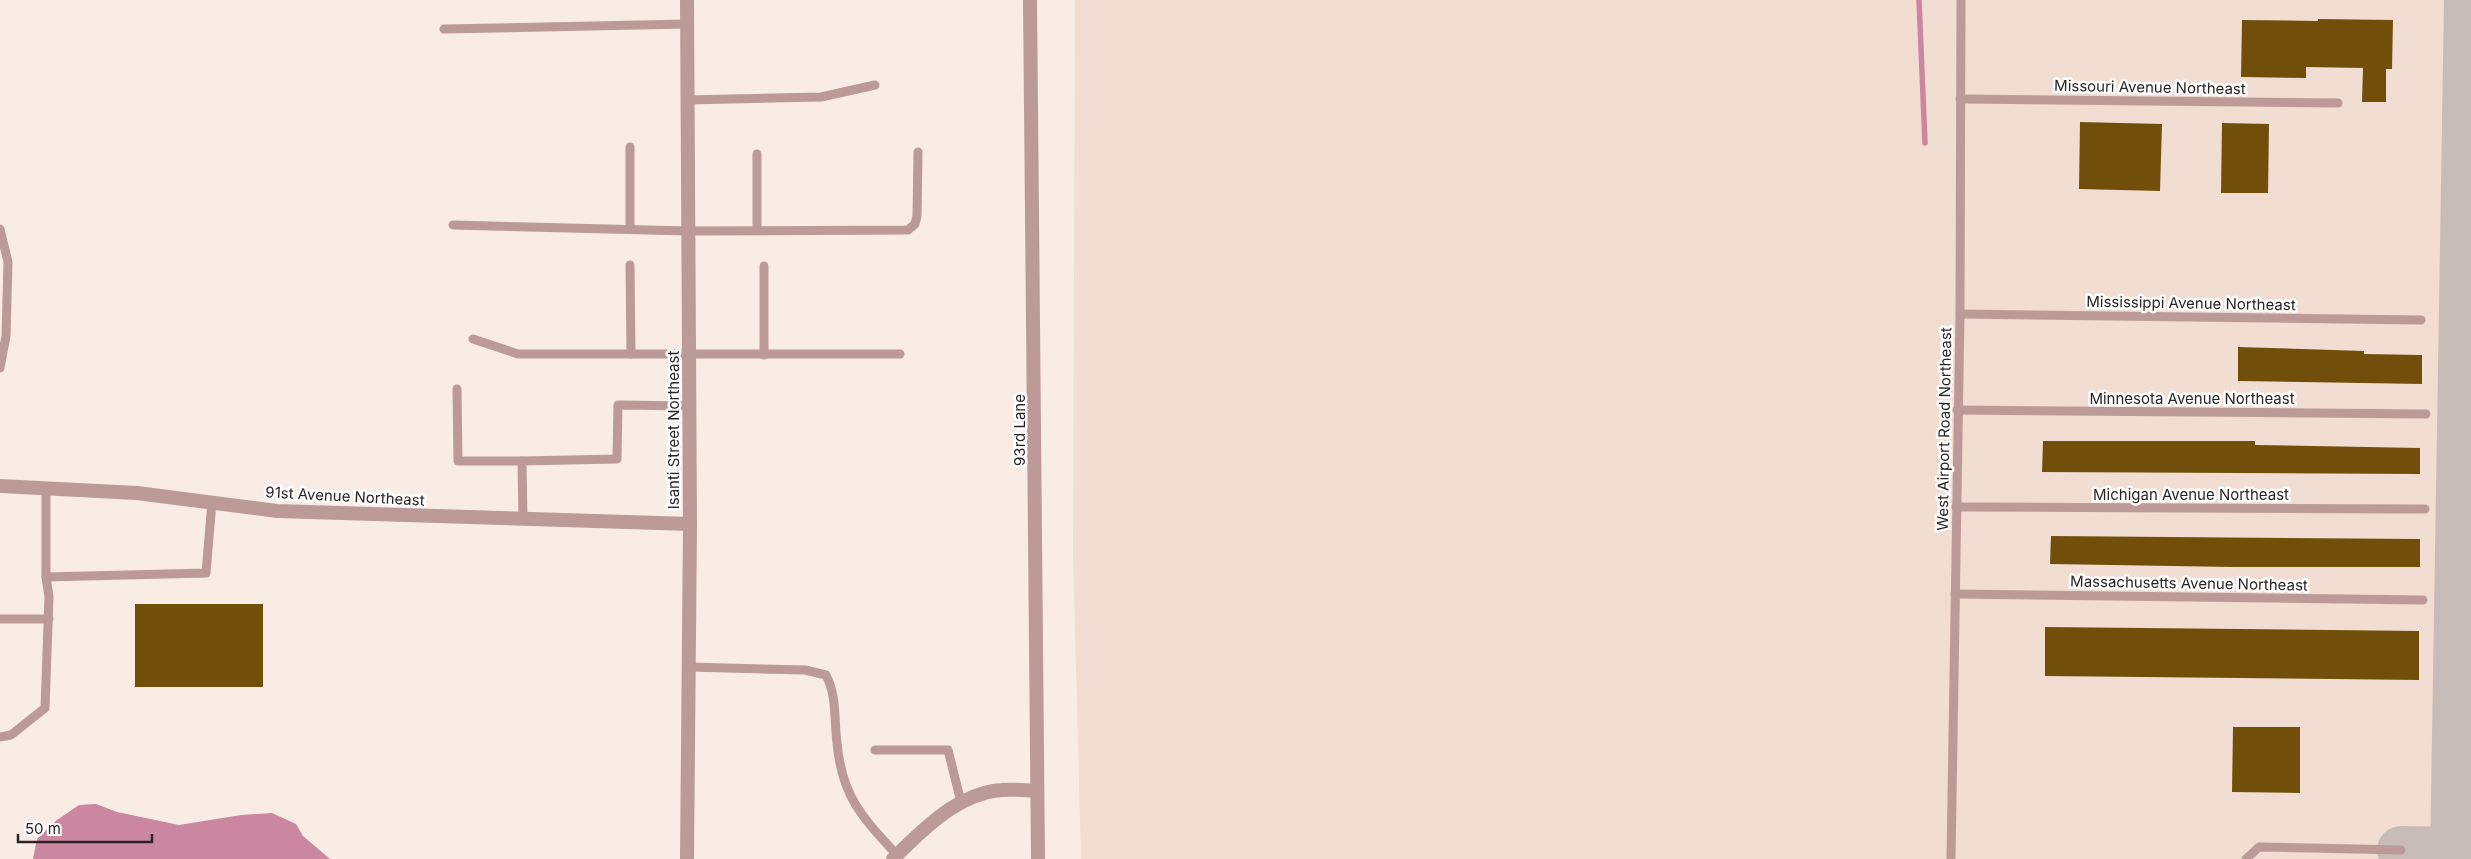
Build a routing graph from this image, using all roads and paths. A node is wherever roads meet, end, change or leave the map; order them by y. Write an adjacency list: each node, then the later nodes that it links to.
1 (687, 0): 4 (street, Isanti Street Northeast)
2 (1030, 0): 48 (street, 93rd Lane)
3 (1961, 0): 7 (lane, West Airport Road Northeast)
4 (687, 24): 5 (lane); 8 (street, Isanti Street Northeast)
5 (444, 29)
6 (875, 85): 8 (lane)
7 (1960, 99): 9 (lane, Missouri Avenue Northeast); 20 (lane, West Airport Road Northeast)
8 (687, 100): 17 (street, Isanti Street Northeast)
9 (2338, 103)
10 (630, 147): 15 (lane)
11 (918, 152): 16 (lane)
12 (757, 154): 16 (lane)
13 (453, 225): 15 (lane)
14 (0, 229): 27 (lane)
15 (630, 229): 17 (lane)
16 (758, 230): 17 (lane)
17 (688, 231): 23 (street, Isanti Street Northeast)
18 (630, 264): 24 (lane)
19 (764, 266): 26 (lane)
20 (1960, 314): 21 (lane, Mississippi Avenue Northeast); 30 (lane, West Airport Road Northeast)
21 (2421, 320)
22 (472, 339): 24 (lane)
23 (689, 353): 24 (lane); 26 (lane); 29 (street, Isanti Street Northeast)
24 (631, 354)
25 (900, 354): 26 (lane)
26 (764, 355)
27 (0, 368)
28 (457, 389): 32 (lane)
29 (689, 406): 32 (lane); 39 (street, Isanti Street Northeast)
30 (1958, 410): 31 (lane, Minnesota Avenue Northeast); 36 (lane, West Airport Road Northeast)
31 (2426, 414)
32 (522, 461): 38 (lane)
33 (0, 486): 34 (street, 91st Avenue Northeast)
34 (46, 488): 35 (street, 91st Avenue Northeast); 40 (lane)
35 (212, 502): 38 (street, 91st Avenue Northeast); 40 (lane)
36 (1956, 507): 37 (lane, Michigan Avenue Northeast); 41 (lane, West Airport Road Northeast)
37 (2425, 509)
38 (523, 520): 39 (street, 91st Avenue Northeast)
39 (690, 524): 45 (street, Isanti Street Northeast)
40 (46, 577): 44 (lane)
41 (1955, 594): 42 (lane, Massachusetts Avenue Northeast); 54 (lane, West Airport Road Northeast)
42 (2424, 600)
43 (0, 619): 44 (lane)
44 (49, 619): 46 (lane)
45 (689, 667): 51 (lane); 52 (street, Isanti Street Northeast)
46 (0, 738)
47 (875, 750): 49 (lane)
48 (1037, 791): 49 (street); 53 (street, 93rd Lane)
49 (961, 802): 51 (street)
50 (2401, 850): 55 (lane)
51 (895, 857)
52 (687, 859)
53 (1038, 859)
54 (1951, 859)
55 (2246, 859)

